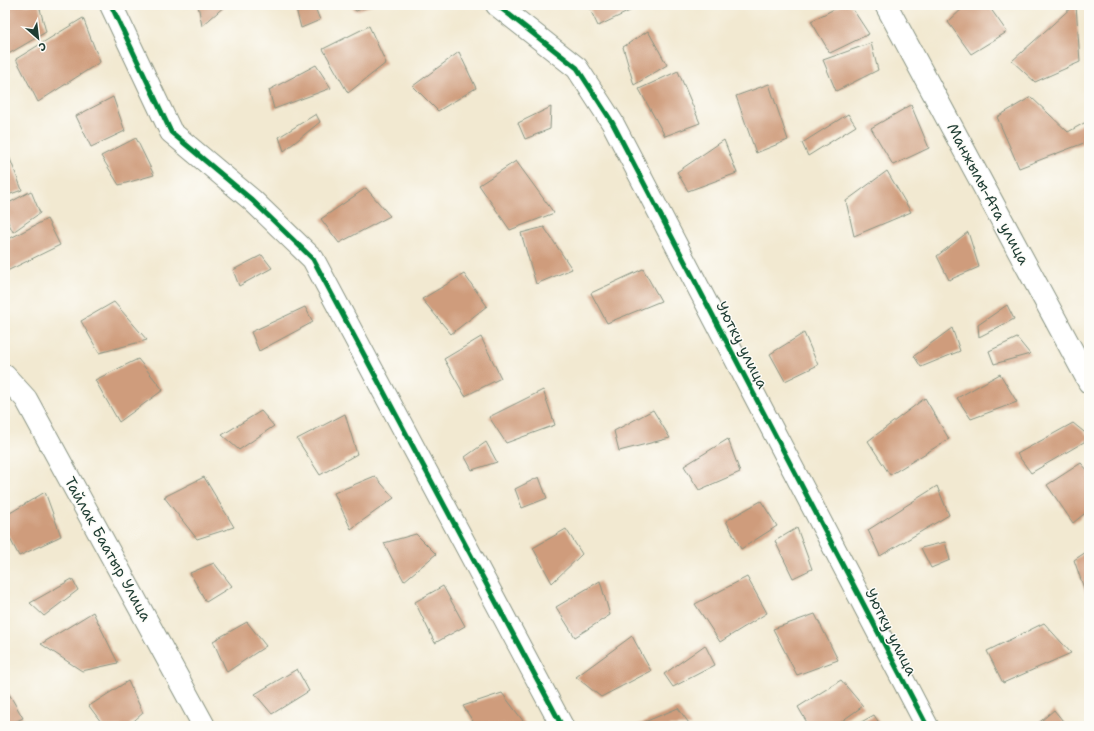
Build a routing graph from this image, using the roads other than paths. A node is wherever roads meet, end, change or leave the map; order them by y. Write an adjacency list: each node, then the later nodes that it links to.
1 (111, 5): 7 (street)
2 (497, 5): 8 (street, Уютку улица)
3 (886, 5): 5 (street, Манжылы-Ата улица)
4 (5, 376): 6 (street, Тайлак Баатыр Улица)
5 (1089, 382)
6 (204, 726)
7 (562, 726)
8 (926, 726)

